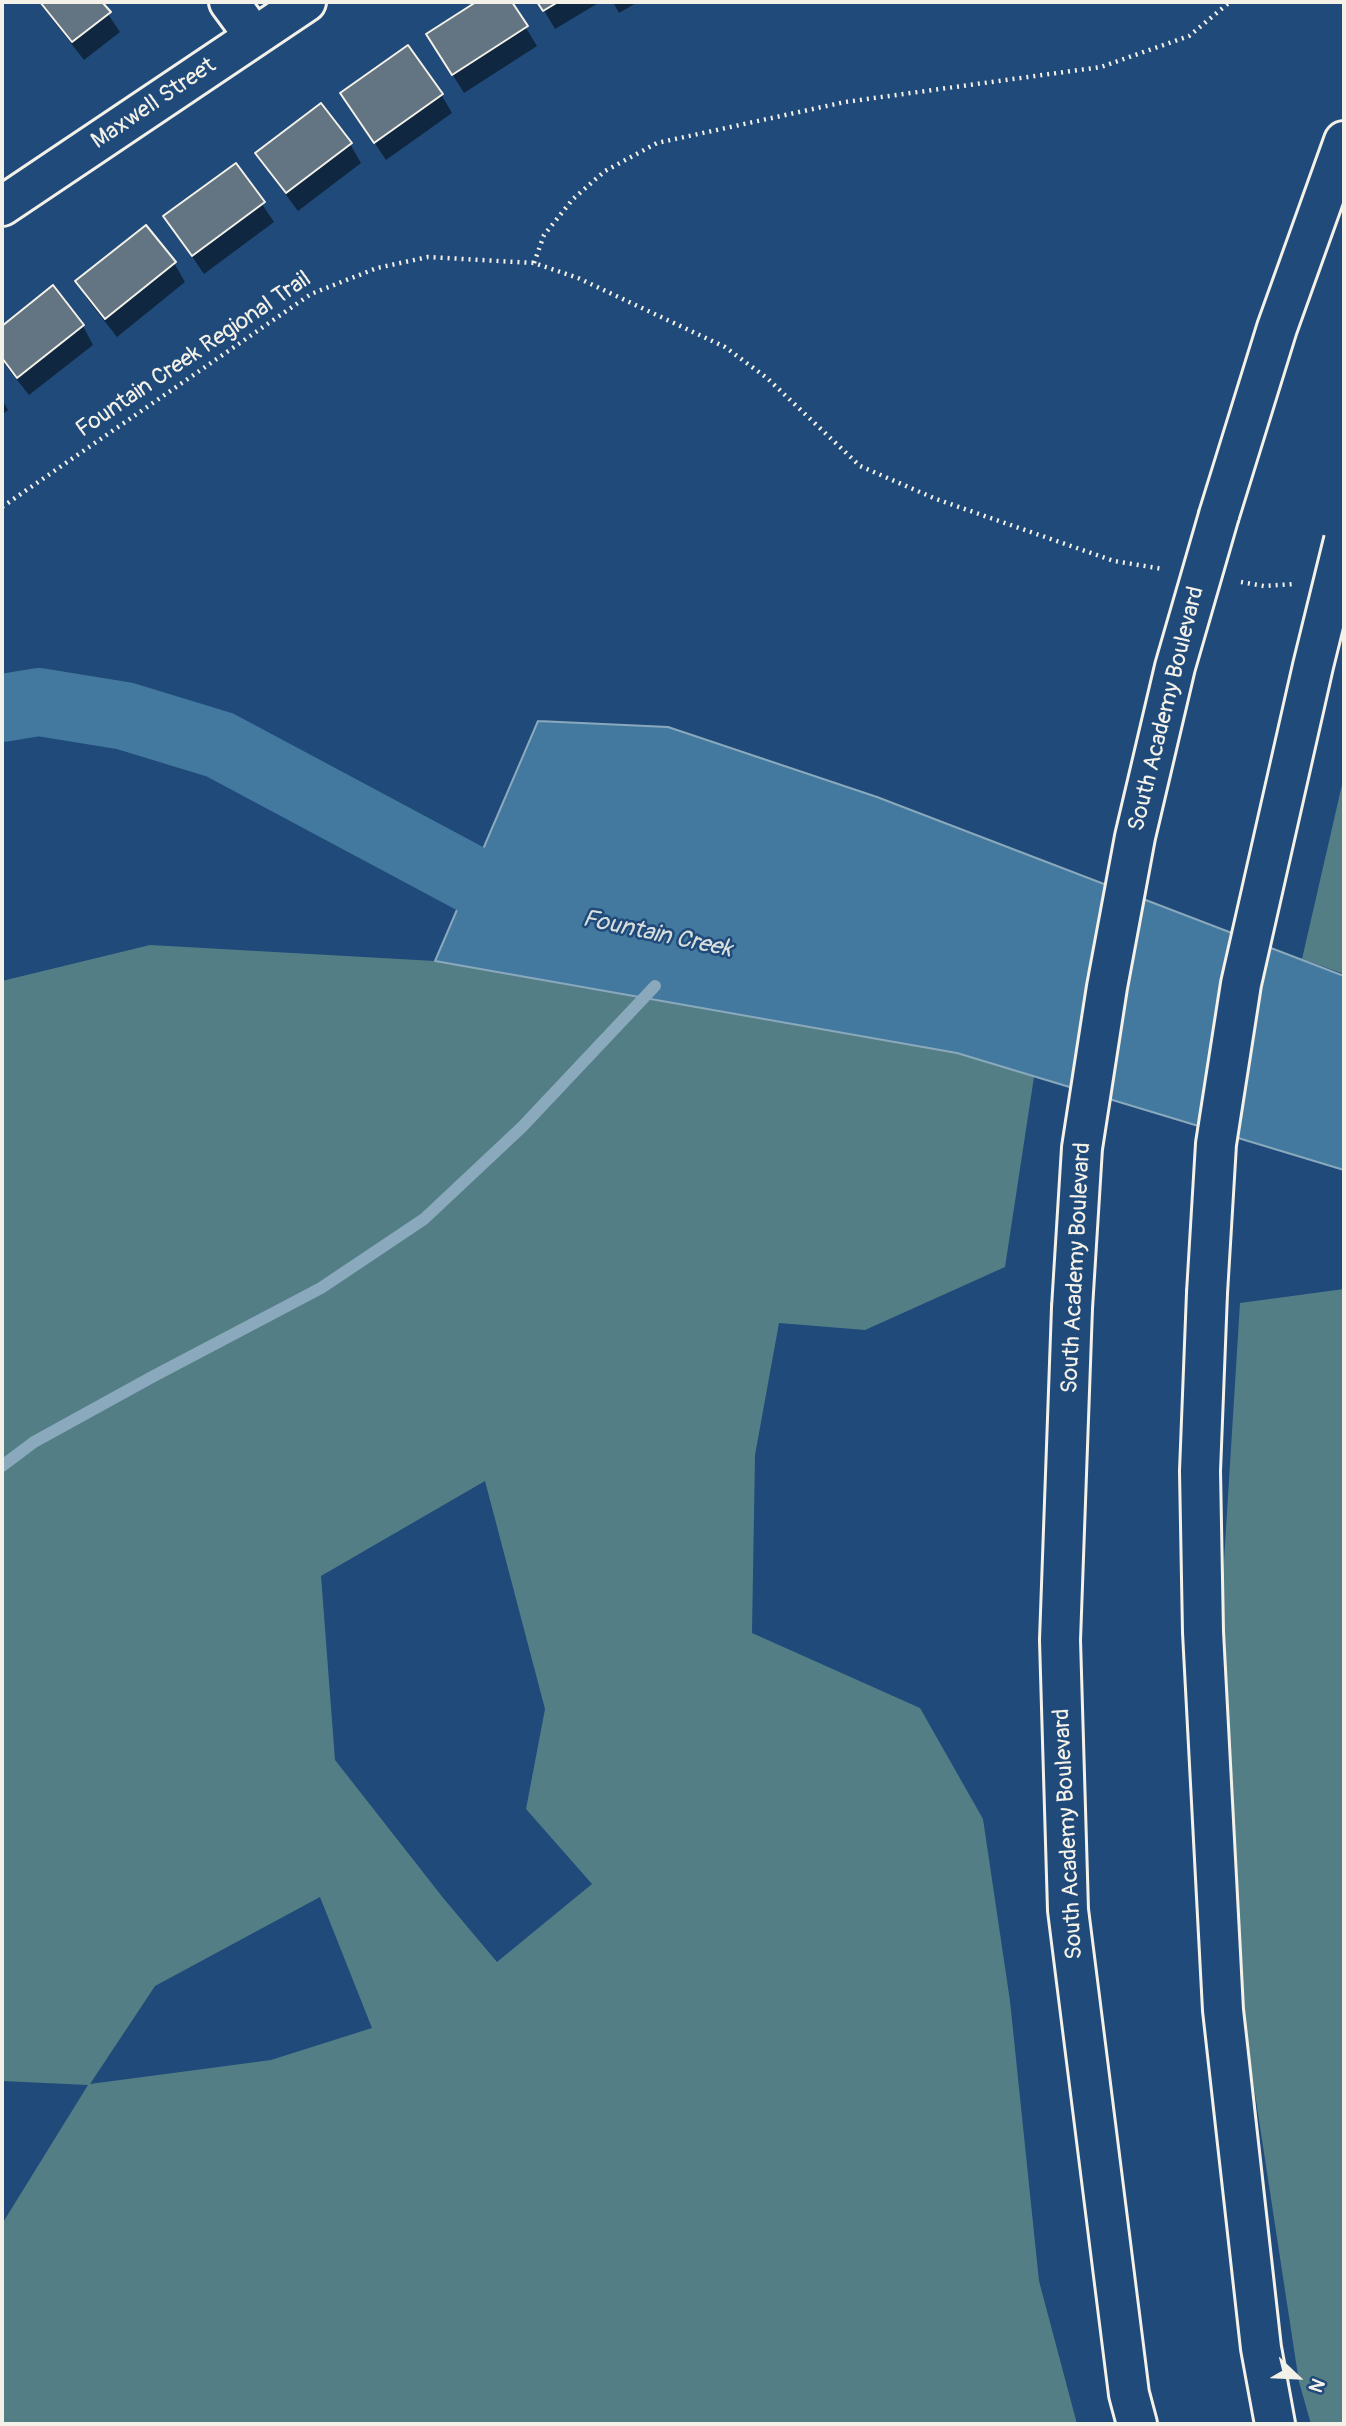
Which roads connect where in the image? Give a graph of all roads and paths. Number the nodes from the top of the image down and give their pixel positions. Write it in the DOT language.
graph roads {
  1 [pos="229,2"];
  2 [pos="306,2"];
  3 [pos="1230,2"];
  4 [pos="254,36"];
  5 [pos="1344,141"];
  6 [pos="2,206"];
  7 [pos="534,263"];
  8 [pos="2,507"];
  9 [pos="1344,540"];
  10 [pos="1169,570"];
  11 [pos="1237,582"];
  12 [pos="1304,584"];
  13 [pos="1137,2424"];
  14 [pos="1275,2424"];
  1 -- 4 [label="main road"];
  2 -- 4 [label="main road, Maxwell Street"];
  3 -- 7 [label="path"];
  4 -- 6 [label="main road, Maxwell Street"];
  5 -- 13 [label="main road, South Academy Boulevard, bridge"];
  7 -- 8 [label="path, Fountain Creek Regional Trail"];
  7 -- 10 [label="path, Fountain Creek Regional Trail"];
  9 -- 14 [label="main road, bridge"];
  11 -- 12 [label="path"];
}
